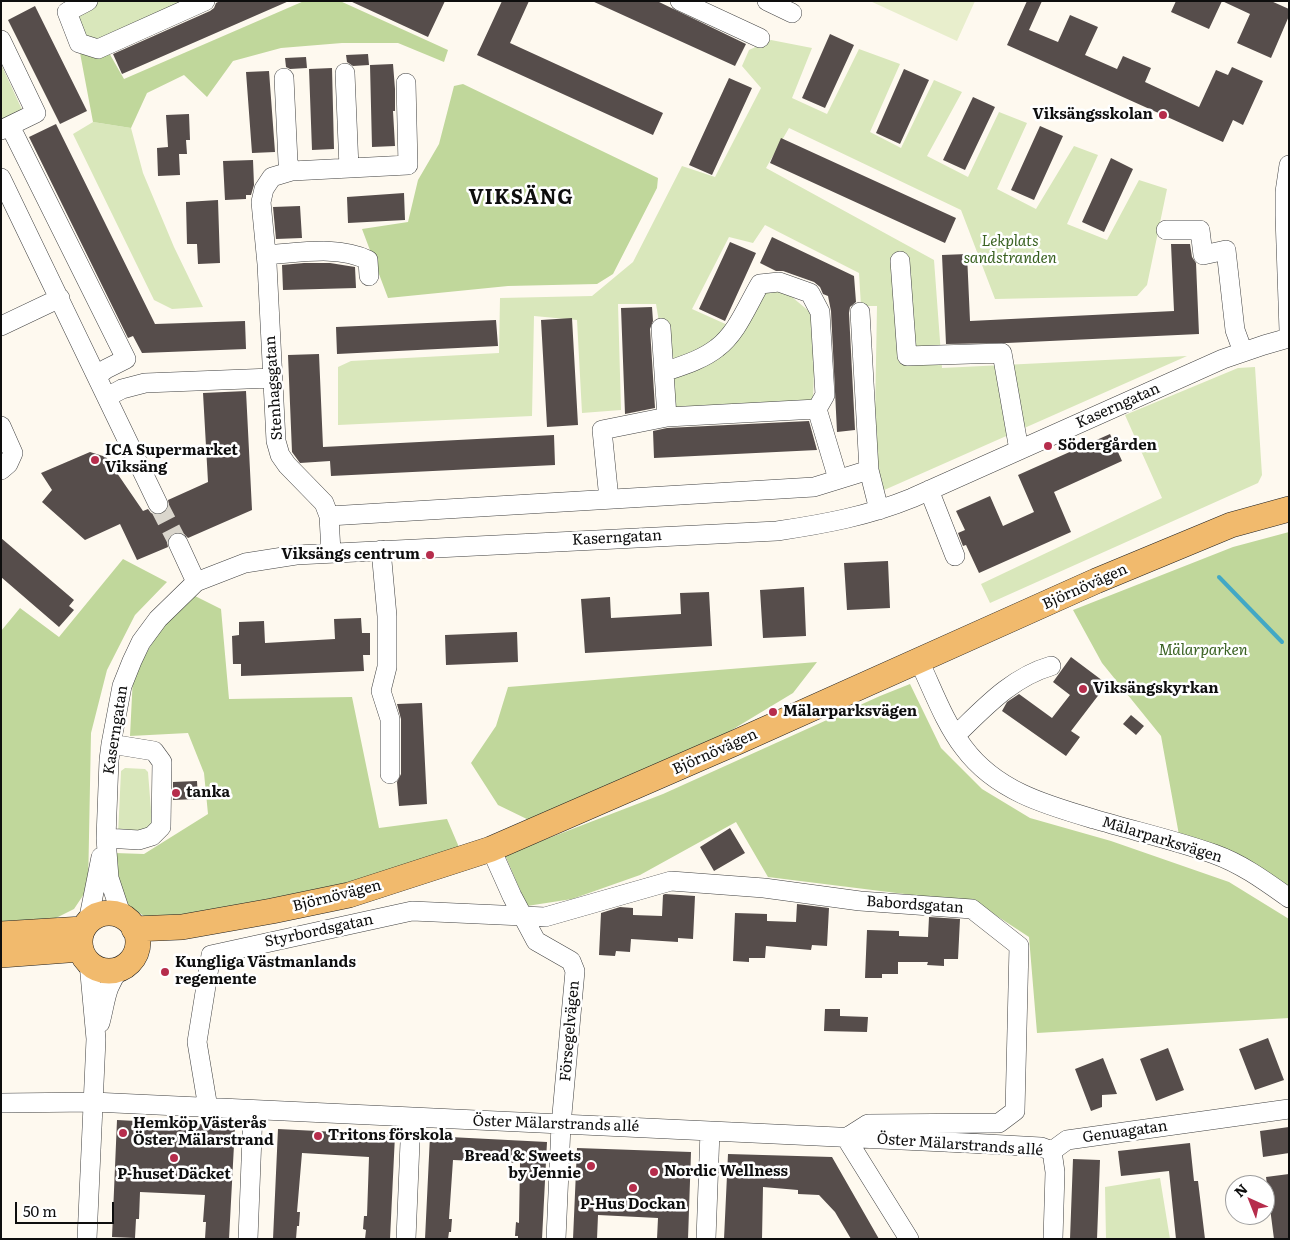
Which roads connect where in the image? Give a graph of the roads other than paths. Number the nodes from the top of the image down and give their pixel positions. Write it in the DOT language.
graph roads {
  1 [pos="88,1"];
  2 [pos="205,1"];
  3 [pos="680,1"];
  4 [pos="767,1"];
  5 [pos="792,13"];
  6 [pos="760,38"];
  7 [pos="1,40"];
  8 [pos="345,73"];
  9 [pos="284,78"];
  10 [pos="406,83"];
  11 [pos="6,128"];
  12 [pos="1289,165"];
  13 [pos="349,168"];
  14 [pos="292,171"];
  15 [pos="1,178"];
  16 [pos="1166,230"];
  17 [pos="266,260"];
  18 [pos="900,260"];
  19 [pos="368,276"];
  20 [pos="60,298"];
  21 [pos="860,312"];
  22 [pos="1,326"];
  23 [pos="661,328"];
  24 [pos="1289,331"];
  25 [pos="1289,338"];
  26 [pos="1243,352"];
  27 [pos="664,372"];
  28 [pos="97,376"];
  29 [pos="272,378"];
  30 [pos="107,397"];
  31 [pos="817,409"];
  32 [pos="667,417"];
  33 [pos="1,426"];
  34 [pos="1019,450"];
  35 [pos="1,470"];
  36 [pos="869,470"];
  37 [pos="838,479"];
  38 [pos="928,490"];
  39 [pos="609,499"];
  40 [pos="158,504"];
  41 [pos="1289,508"];
  42 [pos="879,510"];
  43 [pos="329,516"];
  44 [pos="178,543"];
  45 [pos="381,550"];
  46 [pos="331,552"];
  47 [pos="955,556"];
  48 [pos="196,582"];
  49 [pos="919,661"];
  50 [pos="1051,666"];
  51 [pos="956,735"];
  52 [pos="111,744"];
  53 [pos="390,774"];
  54 [pos="106,838"];
  55 [pos="491,849"];
  56 [pos="1289,898"];
  57 [pos="522,915"];
  58 [pos="128,923"];
  59 [pos="182,927"];
  60 [pos="1,934"];
  61 [pos="85,941"];
  62 [pos="1,955"];
  63 [pos="124,966"];
  64 [pos="96,1039"];
  65 [pos="93,1102"];
  66 [pos="1,1103"];
  67 [pos="208,1108"];
  68 [pos="1289,1109"];
  69 [pos="252,1110"];
  70 [pos="411,1118"];
  71 [pos="561,1124"];
  72 [pos="710,1131"];
  73 [pos="846,1138"];
  74 [pos="1052,1151"];
  75 [pos="87,1239"];
  76 [pos="248,1239"];
  77 [pos="406,1239"];
  78 [pos="556,1239"];
  79 [pos="706,1239"];
  80 [pos="909,1239"];
  81 [pos="1054,1239"];
  1 -- 2 [label="street"];
  3 -- 6 [label="street"];
  4 -- 5 [label="street"];
  7 -- 11 [label="street"];
  8 -- 13 [label="street"];
  9 -- 14 [label="street"];
  10 -- 13 [label="street, Stenhagsgatan"];
  11 -- 28 [label="street"];
  12 -- 24 [label="street"];
  13 -- 14 [label="street, Stenhagsgatan"];
  14 -- 17 [label="street, Stenhagsgatan"];
  15 -- 20 [label="street"];
  16 -- 26 [label="street"];
  17 -- 19 [label="street"];
  17 -- 29 [label="street, Stenhagsgatan"];
  18 -- 34 [label="street"];
  20 -- 22 [label="street"];
  20 -- 28 [label="street"];
  21 -- 36 [label="street"];
  23 -- 27 [label="street"];
  25 -- 26 [label="street, Kaserngatan"];
  26 -- 34 [label="street, Kaserngatan"];
  27 -- 31 [label="street"];
  27 -- 32 [label="street"];
  28 -- 30 [label="street"];
  29 -- 30 [label="street"];
  29 -- 43 [label="street, Stenhagsgatan"];
  30 -- 40 [label="street"];
  31 -- 32 [label="street"];
  31 -- 37 [label="street"];
  32 -- 39 [label="street"];
  33 -- 35 [label="street"];
  34 -- 38 [label="street, Kaserngatan"];
  36 -- 37 [label="street"];
  36 -- 42 [label="street"];
  37 -- 39 [label="street"];
  38 -- 42 [label="street, Kaserngatan"];
  38 -- 47 [label="street"];
  39 -- 43 [label="street"];
  41 -- 49 [label="main road, Björnövägen"];
  42 -- 45 [label="street, Kaserngatan"];
  43 -- 46 [label="street, Stenhagsgatan"];
  44 -- 48 [label="street"];
  45 -- 46 [label="street, Kaserngatan"];
  45 -- 53 [label="street"];
  46 -- 48 [label="street, Kaserngatan"];
  48 -- 52 [label="street, Kaserngatan"];
  49 -- 51 [label="street, Mälarparksvägen"];
  49 -- 55 [label="main road, Björnövägen"];
  50 -- 51 [label="street"];
  51 -- 56 [label="street, Mälarparksvägen"];
  52 -- 54 [label="street, Kaserngatan"];
  52 -- 54 [label="street"];
  54 -- 58 [label="street, Kaserngatan"];
  54 -- 61 [label="street, Kaserngatan"];
  55 -- 57 [label="street, Försegelvägen"];
  55 -- 59 [label="main road, Björnövägen"];
  57 -- 67 [label="street, Styrbordsgatan"];
  57 -- 71 [label="street, Försegelvägen"];
  57 -- 73 [label="street, Babordsgatan"];
  58 -- 59 [label="main road, Björnövägen"];
  58 -- 61 [label="main road"];
  58 -- 63 [label="main road"];
  59 -- 63 [label="main road, Björnövägen"];
  60 -- 61 [label="main road"];
  61 -- 62 [label="main road"];
  61 -- 63 [label="main road"];
  61 -- 64 [label="street"];
  63 -- 64 [label="street"];
  64 -- 65 [label="street"];
  65 -- 66 [label="street, Öster Mälarstrands allé"];
  65 -- 67 [label="street, Öster Mälarstrands allé"];
  65 -- 75 [label="street"];
  67 -- 69 [label="street, Öster Mälarstrands allé"];
  68 -- 74 [label="street, Genuagatan"];
  69 -- 70 [label="street, Öster Mälarstrands allé"];
  69 -- 76 [label="street"];
  70 -- 71 [label="street, Öster Mälarstrands allé"];
  70 -- 77 [label="street"];
  71 -- 72 [label="street, Öster Mälarstrands allé"];
  71 -- 78 [label="street, Försegelvägen"];
  72 -- 73 [label="street, Öster Mälarstrands allé"];
  72 -- 79 [label="street"];
  73 -- 74 [label="street, Öster Mälarstrands allé"];
  73 -- 80 [label="street"];
  74 -- 81 [label="street"];
}
